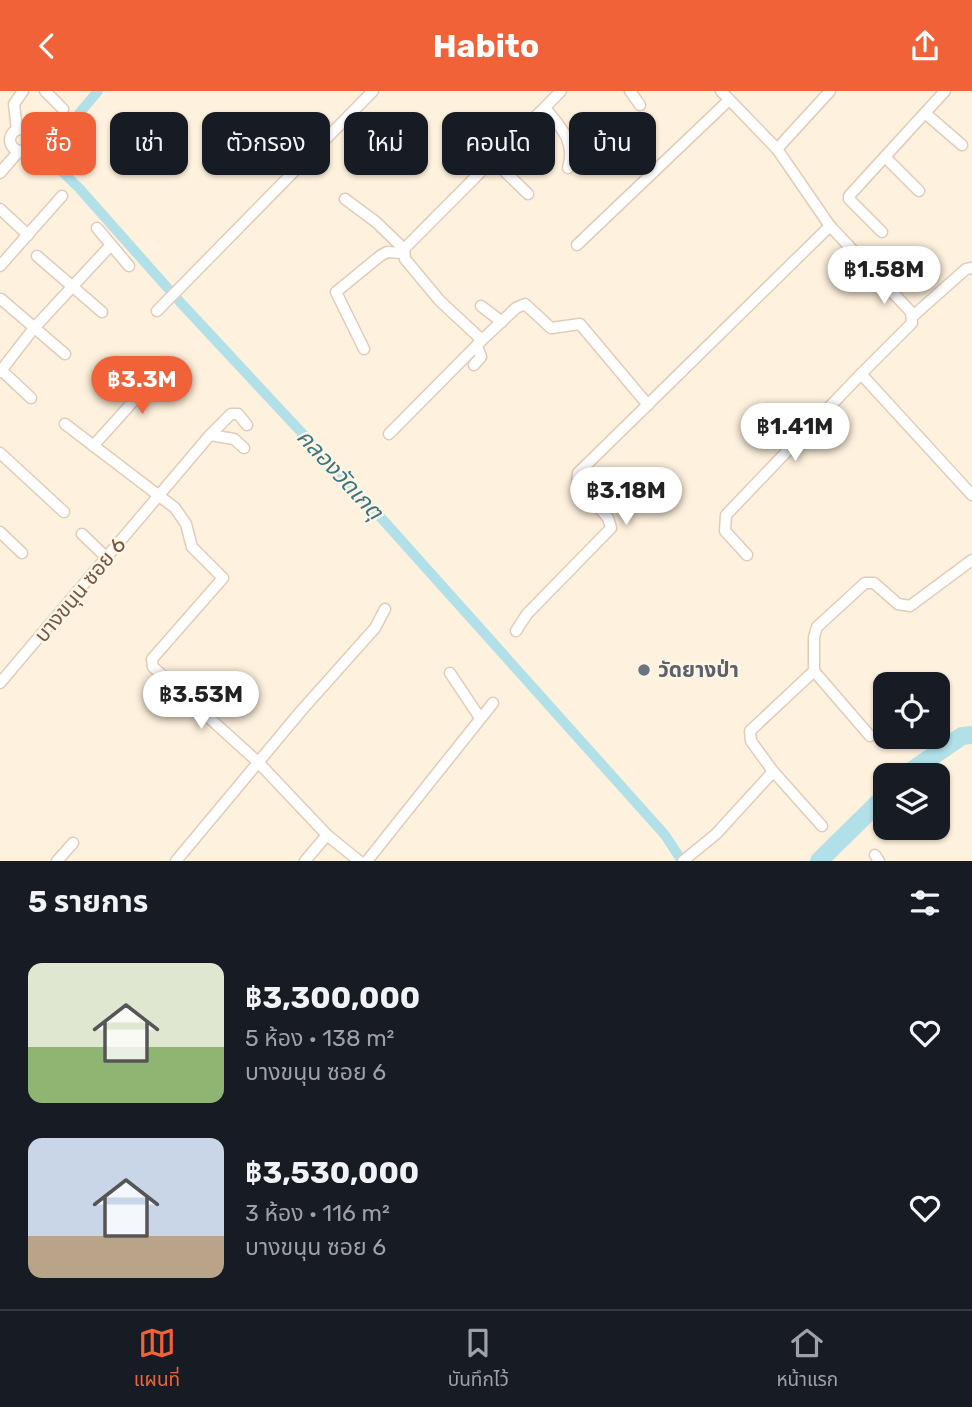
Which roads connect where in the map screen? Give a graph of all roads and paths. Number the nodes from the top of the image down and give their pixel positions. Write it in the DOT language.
graph roads {
  1 [pos="23,91"];
  2 [pos="45,91"];
  3 [pos="373,91"];
  4 [pos="561,91"];
  5 [pos="630,91"];
  6 [pos="721,91"];
  7 [pos="830,91"];
  8 [pos="945,91"];
  9 [pos="729,100"];
  10 [pos="640,104"];
  11 [pos="545,108"];
  12 [pos="63,109"];
  13 [pos="541,112"];
  14 [pos="925,113"];
  15 [pos="17,130"];
  16 [pos="962,145"];
  17 [pos="777,149"];
  18 [pos="19,151"];
  19 [pos="885,157"];
  20 [pos="568,168"];
  21 [pos="0,173"];
  22 [pos="477,175"];
  23 [pos="508,175"];
  24 [pos="919,191"];
  25 [pos="528,194"];
  26 [pos="62,196"];
  27 [pos="345,199"];
  28 [pos="0,209"];
  29 [pos="830,226"];
  30 [pos="97,228"];
  31 [pos="882,232"];
  32 [pos="28,235"];
  33 [pos="111,244"];
  34 [pos="578,246"];
  35 [pos="403,251"];
  36 [pos="37,256"];
  37 [pos="128,266"];
  38 [pos="0,267"];
  39 [pos="972,268"];
  40 [pos="74,286"];
  41 [pos="1,299"];
  42 [pos="481,306"];
  43 [pos="157,311"];
  44 [pos="103,312"];
  45 [pos="913,316"];
  46 [pos="502,322"];
  47 [pos="34,328"];
  48 [pos="480,343"];
  49 [pos="364,349"];
  50 [pos="65,353"];
  51 [pos="166,365"];
  52 [pos="474,365"];
  53 [pos="0,370"];
  54 [pos="861,373"];
  55 [pos="31,398"];
  56 [pos="648,405"];
  57 [pos="65,423"];
  58 [pos="247,425"];
  59 [pos="389,434"];
  60 [pos="210,435"];
  61 [pos="93,446"];
  62 [pos="244,449"];
  63 [pos="0,453"];
  64 [pos="972,495"];
  65 [pos="160,496"];
  66 [pos="64,512"];
  67 [pos="0,532"];
  68 [pos="82,534"];
  69 [pos="22,553"];
  70 [pos="747,555"];
  71 [pos="107,558"];
  72 [pos="972,560"];
  73 [pos="385,609"];
  74 [pos="516,631"];
  75 [pos="814,671"];
  76 [pos="450,673"];
  77 [pos="0,683"];
  78 [pos="494,703"];
  79 [pos="480,718"];
  80 [pos="870,736"];
  81 [pos="258,762"];
  82 [pos="772,771"];
  83 [pos="822,826"];
  84 [pos="327,835"];
  85 [pos="73,843"];
  86 [pos="57,861"];
  87 [pos="176,861"];
  88 [pos="305,861"];
  89 [pos="359,861"];
  90 [pos="367,861"];
  91 [pos="682,861"];
  1 -- 15 [label="street"];
  2 -- 12 [label="street"];
  3 -- 43 [label="street"];
  4 -- 11 [label="street"];
  5 -- 10 [label="street"];
  6 -- 9 [label="street"];
  7 -- 17 [label="street"];
  8 -- 14 [label="street"];
  9 -- 17 [label="street"];
  9 -- 34 [label="street"];
  11 -- 13 [label="street"];
  11 -- 20 [label="street"];
  14 -- 16 [label="street"];
  14 -- 19 [label="street"];
  15 -- 18 [label="street"];
  15 -- 18 [label="street"];
  17 -- 29 [label="street"];
  18 -- 21 [label="street"];
  19 -- 24 [label="street"];
  19 -- 31 [label="street"];
  22 -- 35 [label="street"];
  23 -- 25 [label="street"];
  26 -- 32 [label="street"];
  27 -- 35 [label="street"];
  28 -- 32 [label="street"];
  29 -- 45 [label="street"];
  29 -- 56 [label="street"];
  30 -- 33 [label="street"];
  32 -- 38 [label="street"];
  33 -- 37 [label="street"];
  33 -- 40 [label="street"];
  35 -- 48 [label="street"];
  35 -- 49 [label="street"];
  36 -- 40 [label="street"];
  39 -- 45 [label="street"];
  40 -- 44 [label="street"];
  40 -- 47 [label="street"];
  41 -- 47 [label="street"];
  42 -- 46 [label="street"];
  45 -- 54 [label="street"];
  46 -- 48 [label="street"];
  46 -- 56 [label="street"];
  47 -- 50 [label="street"];
  47 -- 53 [label="street"];
  48 -- 52 [label="street"];
  48 -- 59 [label="street"];
  51 -- 61 [label="street"];
  53 -- 55 [label="street"];
  54 -- 64 [label="street"];
  54 -- 70 [label="street"];
  56 -- 74 [label="street"];
  57 -- 61 [label="street"];
  58 -- 60 [label="street, บางขนุน ซอย 6"];
  60 -- 62 [label="street"];
  60 -- 65 [label="street, บางขนุน ซอย 6"];
  61 -- 65 [label="street"];
  63 -- 66 [label="street"];
  65 -- 71 [label="street, บางขนุน ซอย 6"];
  65 -- 81 [label="street"];
  67 -- 69 [label="street"];
  68 -- 71 [label="street"];
  71 -- 77 [label="street, บางขนุน ซอย 6"];
  72 -- 75 [label="street"];
  73 -- 81 [label="street"];
  75 -- 80 [label="street"];
  75 -- 82 [label="street"];
  76 -- 79 [label="street"];
  78 -- 79 [label="street"];
  79 -- 90 [label="street"];
  81 -- 84 [label="street"];
  81 -- 87 [label="street"];
  82 -- 83 [label="street"];
  82 -- 91 [label="street"];
  84 -- 88 [label="street"];
  84 -- 89 [label="street"];
  85 -- 86 [label="street"];
}
